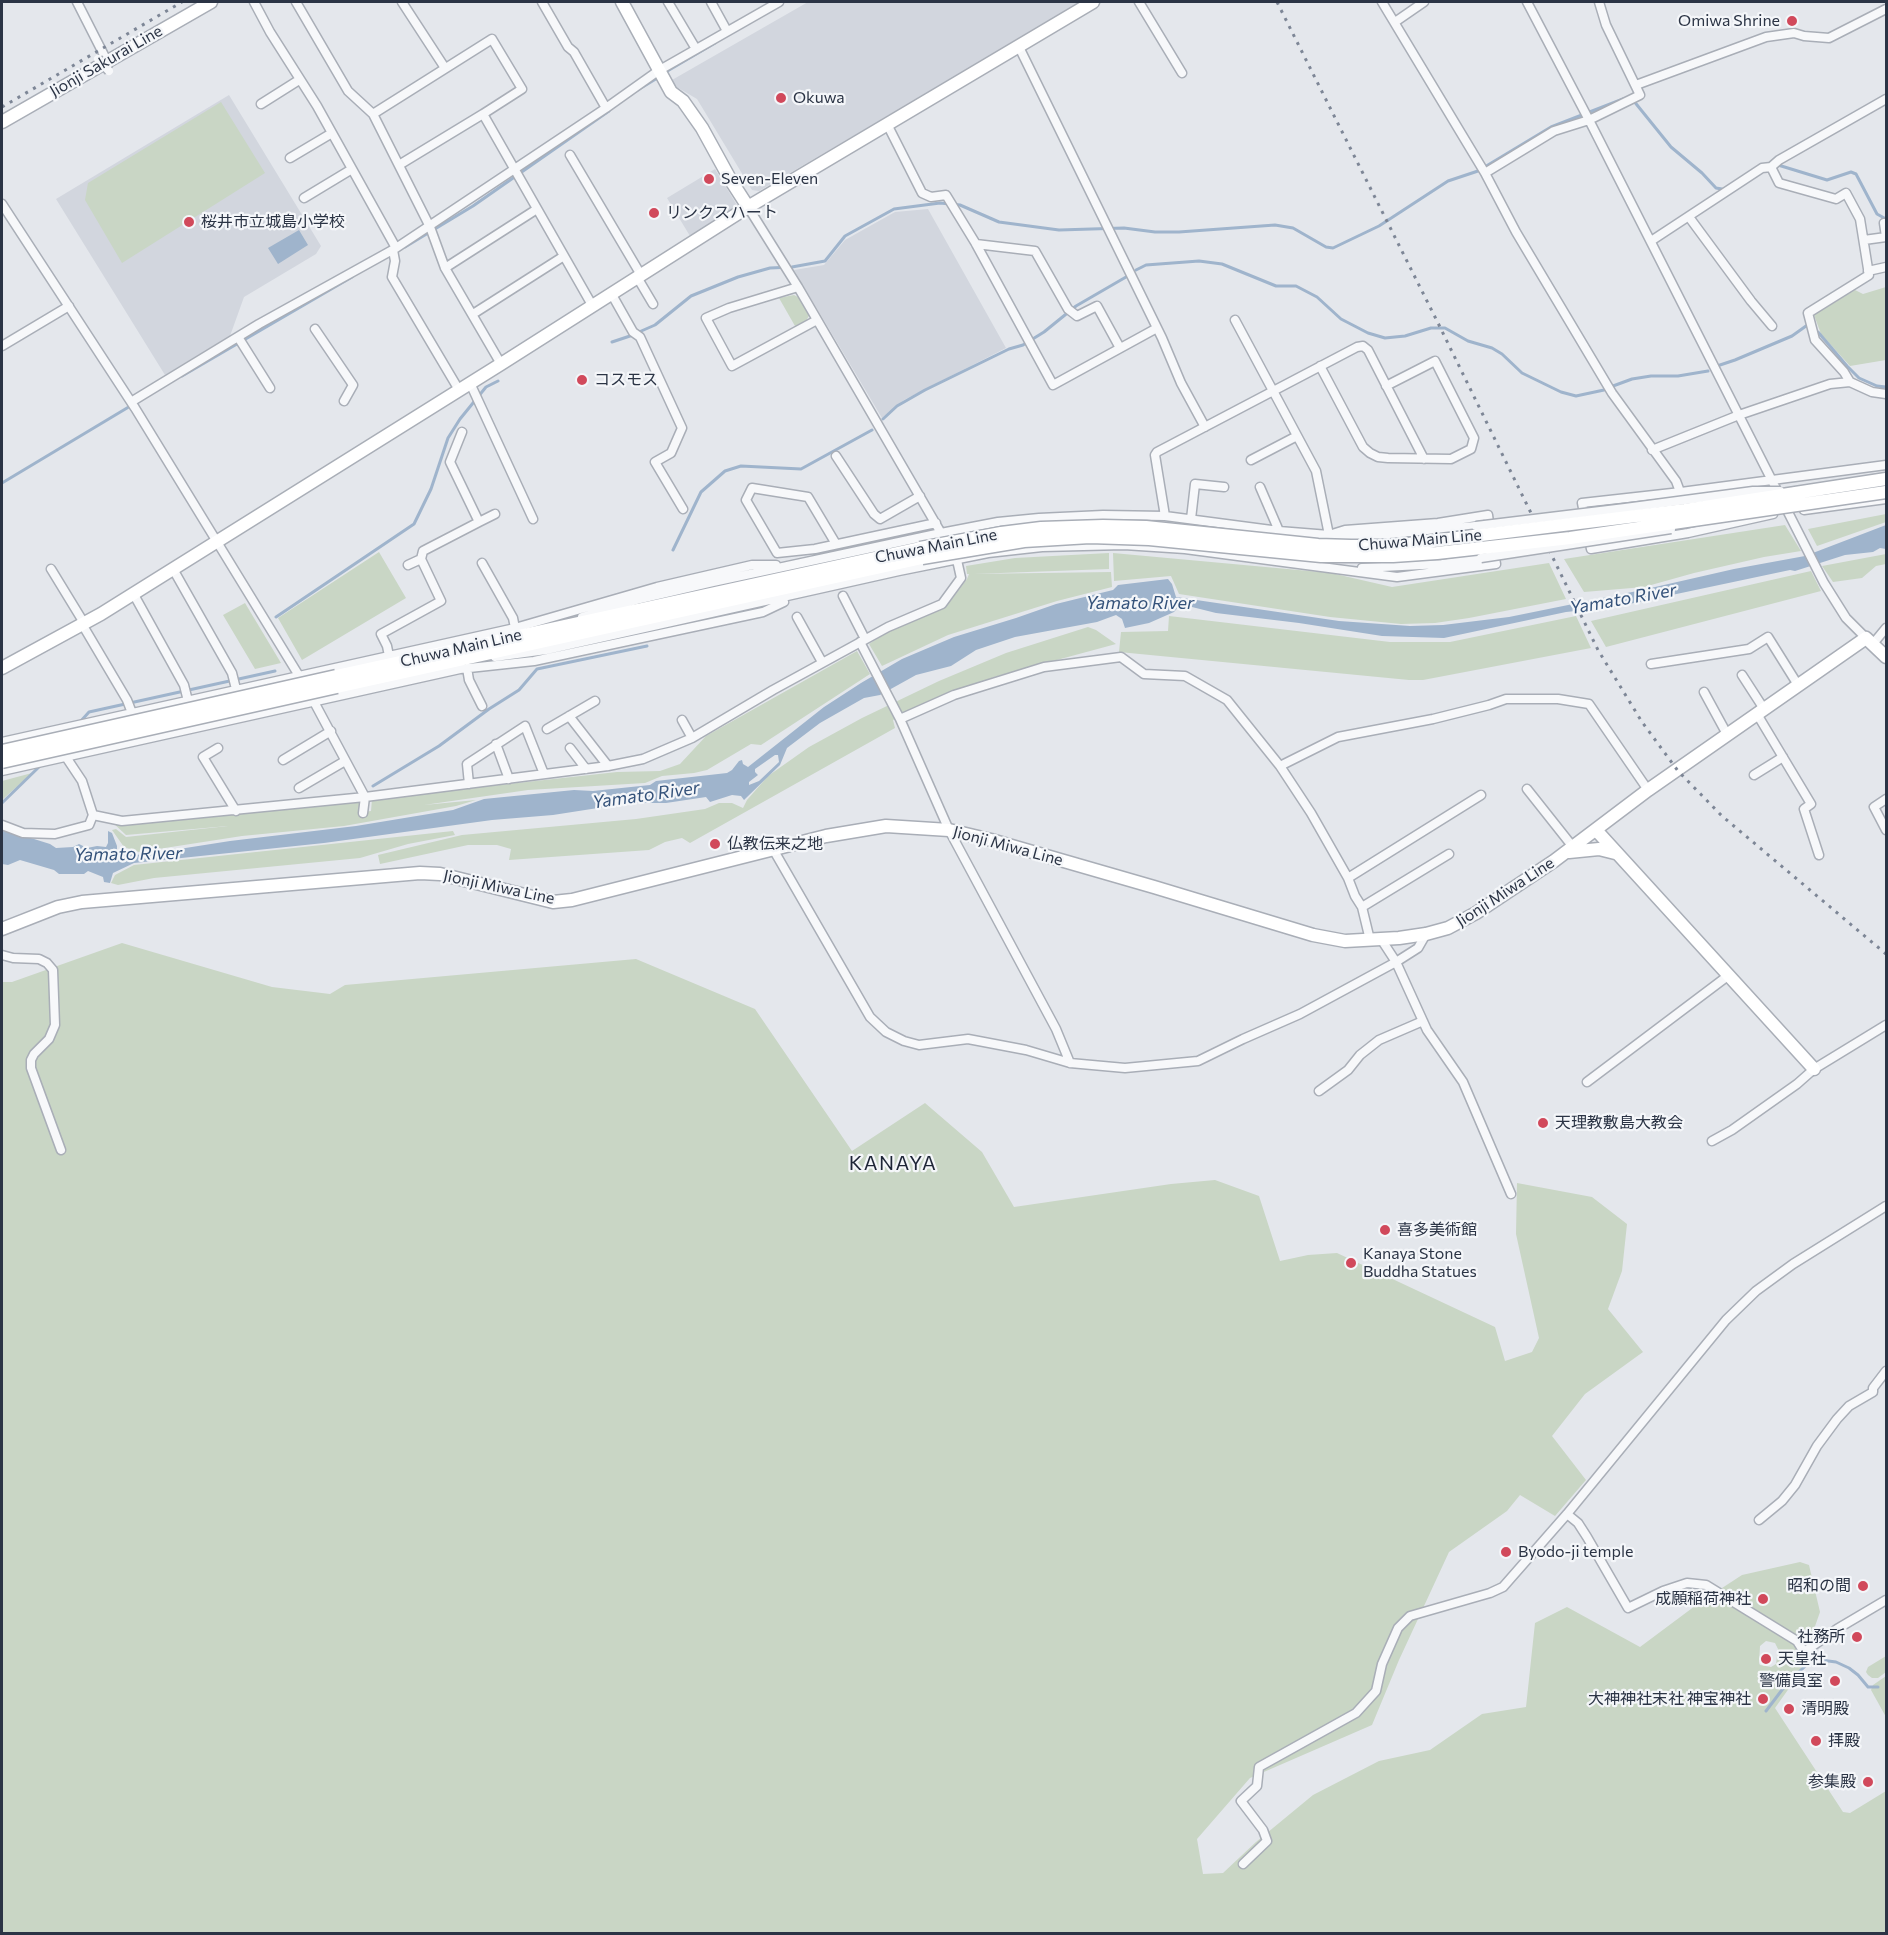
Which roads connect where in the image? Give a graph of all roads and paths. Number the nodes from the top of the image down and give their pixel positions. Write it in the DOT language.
graph roads {
  1 [pos="77,2"];
  2 [pos="211,2"];
  3 [pos="254,2"];
  4 [pos="296,2"];
  5 [pos="402,2"];
  6 [pos="542,2"];
  7 [pos="622,2"];
  8 [pos="668,2"];
  9 [pos="711,2"];
  10 [pos="779,2"];
  11 [pos="1093,2"];
  12 [pos="1139,2"];
  13 [pos="1382,2"];
  14 [pos="1424,2"];
  15 [pos="1527,2"];
  16 [pos="1599,2"];
  17 [pos="1887,9"];
  18 [pos="1395,22"];
  19 [pos="727,31"];
  20 [pos="1018,45"];
  21 [pos="696,49"];
  22 [pos="105,63"];
  23 [pos="445,68"];
  24 [pos="658,71"];
  25 [pos="1182,74"];
  26 [pos="299,80"];
  27 [pos="1636,86"];
  28 [pos="1887,99"];
  29 [pos="261,104"];
  30 [pos="606,108"];
  31 [pos="374,114"];
  32 [pos="483,114"];
  33 [pos="1589,120"];
  34 [pos="2,122"];
  35 [pos="887,124"];
  36 [pos="332,133"];
  37 [pos="570,155"];
  38 [pos="290,158"];
  39 [pos="399,165"];
  40 [pos="1771,167"];
  41 [pos="352,169"];
  42 [pos="517,173"];
  43 [pos="1485,173"];
  44 [pos="304,198"];
  45 [pos="2,204"];
  46 [pos="748,207"];
  47 [pos="537,209"];
  48 [pos="1689,217"];
  49 [pos="1884,224"];
  50 [pos="432,231"];
  51 [pos="1887,237"];
  52 [pos="1864,240"];
  53 [pos="1651,241"];
  54 [pos="976,244"];
  55 [pos="394,253"];
  56 [pos="564,256"];
  57 [pos="1887,267"];
  58 [pos="445,268"];
  59 [pos="1868,271"];
  60 [pos="639,276"];
  61 [pos="798,287"];
  62 [pos="611,293"];
  63 [pos="653,304"];
  64 [pos="592,305"];
  65 [pos="69,306"];
  66 [pos="473,314"];
  67 [pos="817,320"];
  68 [pos="1235,320"];
  69 [pos="1772,327"];
  70 [pos="1157,328"];
  71 [pos="315,329"];
  72 [pos="240,340"];
  73 [pos="2,346"];
  74 [pos="1120,348"];
  75 [pos="501,364"];
  76 [pos="1320,366"];
  77 [pos="1850,382"];
  78 [pos="1386,386"];
  79 [pos="464,387"];
  80 [pos="270,388"];
  81 [pos="1273,391"];
  82 [pos="1887,394"];
  83 [pos="344,400"];
  84 [pos="132,403"];
  85 [pos="1739,415"];
  86 [pos="1205,427"];
  87 [pos="462,432"];
  88 [pos="1297,436"];
  89 [pos="1652,450"];
  90 [pos="836,456"];
  91 [pos="1424,459"];
  92 [pos="1251,460"];
  93 [pos="1887,465"];
  94 [pos="1887,479"];
  95 [pos="1771,481"];
  96 [pos="1224,487"];
  97 [pos="1260,487"];
  98 [pos="1810,491"];
  99 [pos="1681,492"];
  100 [pos="1887,492"];
  101 [pos="920,496"];
  102 [pos="1887,499"];
  103 [pos="683,509"];
  104 [pos="1757,511"];
  105 [pos="1787,512"];
  106 [pos="495,514"];
  107 [pos="1166,516"];
  108 [pos="533,519"];
  109 [pos="1191,519"];
  110 [pos="479,522"];
  111 [pos="936,523"];
  112 [pos="1279,531"];
  113 [pos="941,533"];
  114 [pos="1688,533"];
  115 [pos="1329,535"];
  116 [pos="217,542"];
  117 [pos="836,544"];
  118 [pos="921,553"];
  119 [pos="421,559"];
  120 [pos="957,560"];
  121 [pos="482,563"];
  122 [pos="408,565"];
  123 [pos="797,565"];
  124 [pos="51,569"];
  125 [pos="173,569"];
  126 [pos="1340,569"];
  127 [pos="133,593"];
  128 [pos="843,596"];
  129 [pos="797,617"];
  130 [pos="83,623"];
  131 [pos="515,628"];
  132 [pos="1887,628"];
  133 [pos="548,629"];
  134 [pos="862,640"];
  135 [pos="1869,641"];
  136 [pos="389,656"];
  137 [pos="1887,657"];
  138 [pos="822,662"];
  139 [pos="466,664"];
  140 [pos="1651,664"];
  141 [pos="2,668"];
  142 [pos="1742,675"];
  143 [pos="299,676"];
  144 [pos="337,682"];
  145 [pos="1798,685"];
  146 [pos="237,689"];
  147 [pos="1704,692"];
  148 [pos="595,700"];
  149 [pos="188,701"];
  150 [pos="314,701"];
  151 [pos="482,706"];
  152 [pos="1761,712"];
  153 [pos="132,713"];
  154 [pos="569,716"];
  155 [pos="900,719"];
  156 [pos="682,720"];
  157 [pos="547,729"];
  158 [pos="331,731"];
  159 [pos="1728,736"];
  160 [pos="692,738"];
  161 [pos="2,742"];
  162 [pos="496,744"];
  163 [pos="218,748"];
  164 [pos="570,748"];
  165 [pos="2,750"];
  166 [pos="66,757"];
  167 [pos="1783,757"];
  168 [pos="283,760"];
  169 [pos="345,761"];
  170 [pos="2,762"];
  171 [pos="608,766"];
  172 [pos="1280,766"];
  173 [pos="586,769"];
  174 [pos="2,771"];
  175 [pos="544,774"];
  176 [pos="1754,775"];
  177 [pos="508,779"];
  178 [pos="469,784"];
  179 [pos="299,788"];
  180 [pos="1527,789"];
  181 [pos="1648,790"];
  182 [pos="1481,795"];
  183 [pos="365,797"];
  184 [pos="1887,799"];
  185 [pos="236,811"];
  186 [pos="363,813"];
  187 [pos="93,815"];
  188 [pos="2,825"];
  189 [pos="949,830"];
  190 [pos="1596,830"];
  191 [pos="1887,830"];
  192 [pos="773,849"];
  193 [pos="1569,850"];
  194 [pos="1615,853"];
  195 [pos="1449,854"];
  196 [pos="1819,855"];
  197 [pos="1348,878"];
  198 [pos="1362,907"];
  199 [pos="2,929"];
  200 [pos="1426,934"];
  201 [pos="1375,939"];
  202 [pos="2,956"];
  203 [pos="1396,962"];
  204 [pos="1729,975"];
  205 [pos="1423,1021"];
  206 [pos="1887,1025"];
  207 [pos="1070,1063"];
  208 [pos="1814,1068"];
  209 [pos="1587,1082"];
  210 [pos="1319,1091"];
  211 [pos="1712,1141"];
  212 [pos="62,1150"];
  213 [pos="1511,1194"];
  214 [pos="1887,1206"];
  215 [pos="1887,1371"];
  216 [pos="1567,1514"];
  217 [pos="1759,1520"];
  218 [pos="1887,1600"];
  219 [pos="1243,1864"];
  1 -- 22 [label="street"];
  2 -- 22 [label="main road, Jionji Sakurai Line"];
  3 -- 26 [label="street"];
  4 -- 31 [label="street"];
  5 -- 23 [label="street"];
  6 -- 30 [label="street"];
  7 -- 24 [label="main road"];
  8 -- 21 [label="street"];
  9 -- 19 [label="street"];
  10 -- 19 [label="street"];
  11 -- 20 [label="main road"];
  12 -- 25 [label="street"];
  13 -- 18 [label="street"];
  14 -- 18 [label="street"];
  15 -- 33 [label="street"];
  16 -- 27 [label="street"];
  17 -- 27 [label="street"];
  18 -- 43 [label="street"];
  19 -- 21 [label="street"];
  20 -- 35 [label="main road"];
  20 -- 70 [label="street"];
  21 -- 24 [label="street"];
  22 -- 34 [label="main road, Jionji Sakurai Line"];
  23 -- 31 [label="street"];
  23 -- 32 [label="street"];
  24 -- 30 [label="street"];
  24 -- 46 [label="main road"];
  26 -- 29 [label="street"];
  26 -- 36 [label="street"];
  27 -- 33 [label="street"];
  28 -- 40 [label="street"];
  30 -- 42 [label="street"];
  31 -- 39 [label="street"];
  32 -- 39 [label="street"];
  32 -- 42 [label="street"];
  33 -- 43 [label="street"];
  33 -- 53 [label="street"];
  35 -- 46 [label="main road"];
  35 -- 54 [label="street"];
  36 -- 38 [label="street"];
  36 -- 41 [label="street"];
  37 -- 60 [label="street"];
  39 -- 50 [label="street"];
  40 -- 48 [label="street"];
  40 -- 52 [label="street"];
  41 -- 44 [label="street"];
  41 -- 55 [label="street"];
  42 -- 47 [label="street"];
  42 -- 50 [label="street"];
  43 -- 89 [label="street"];
  45 -- 65 [label="street"];
  46 -- 60 [label="main road"];
  46 -- 61 [label="street"];
  47 -- 56 [label="street"];
  47 -- 58 [label="street"];
  48 -- 53 [label="street"];
  48 -- 69 [label="street"];
  49 -- 51 [label="street"];
  50 -- 55 [label="street"];
  50 -- 58 [label="street"];
  51 -- 52 [label="street"];
  52 -- 59 [label="street"];
  53 -- 85 [label="street"];
  54 -- 74 [label="street"];
  54 -- 74 [label="street"];
  55 -- 72 [label="street"];
  55 -- 79 [label="street"];
  56 -- 64 [label="street"];
  56 -- 66 [label="street"];
  57 -- 59 [label="street"];
  58 -- 66 [label="street"];
  59 -- 77 [label="street"];
  60 -- 62 [label="main road"];
  60 -- 63 [label="street"];
  61 -- 67 [label="street"];
  61 -- 67 [label="street"];
  62 -- 64 [label="main road"];
  62 -- 103 [label="street"];
  64 -- 75 [label="main road"];
  65 -- 73 [label="street"];
  65 -- 84 [label="street"];
  66 -- 75 [label="street"];
  67 -- 101 [label="street"];
  68 -- 81 [label="street"];
  70 -- 74 [label="street"];
  70 -- 86 [label="street"];
  71 -- 83 [label="street"];
  72 -- 80 [label="street"];
  72 -- 84 [label="street"];
  75 -- 79 [label="main road"];
  76 -- 78 [label="street"];
  76 -- 81 [label="street"];
  76 -- 91 [label="street"];
  77 -- 82 [label="street"];
  77 -- 85 [label="street"];
  78 -- 91 [label="street"];
  78 -- 91 [label="street"];
  79 -- 108 [label="street"];
  79 -- 116 [label="main road"];
  81 -- 86 [label="street"];
  81 -- 88 [label="street"];
  84 -- 116 [label="street"];
  85 -- 89 [label="street"];
  85 -- 95 [label="street"];
  86 -- 107 [label="street"];
  87 -- 110 [label="street"];
  88 -- 92 [label="street"];
  88 -- 115 [label="street"];
  89 -- 99 [label="street"];
  90 -- 101 [label="street"];
  93 -- 95 [label="street"];
  94 -- 98 [label="main road, Chuwa Main Line, bridge"];
  95 -- 99 [label="street"];
  95 -- 105 [label="street"];
  96 -- 109 [label="street"];
  97 -- 112 [label="street"];
  98 -- 115 [label="street, bridge"];
  98 -- 118 [label="main road, Chuwa Main Line, bridge"];
  99 -- 114 [label="street"];
  99 -- 114 [label="street"];
  100 -- 104 [label="main road, Chuwa Main Line, bridge"];
  101 -- 111 [label="street"];
  102 -- 105 [label="street"];
  104 -- 118 [label="main road, Chuwa Main Line, bridge"];
  104 -- 126 [label="street, bridge"];
  105 -- 114 [label="street"];
  105 -- 135 [label="street"];
  106 -- 110 [label="street"];
  107 -- 109 [label="street"];
  107 -- 113 [label="street"];
  109 -- 112 [label="street"];
  110 -- 119 [label="street"];
  111 -- 113 [label="street"];
  111 -- 117 [label="street"];
  112 -- 115 [label="street"];
  113 -- 123 [label="street"];
  115 -- 126 [label="street"];
  116 -- 125 [label="main road"];
  116 -- 143 [label="street"];
  117 -- 117 [label="street"];
  118 -- 133 [label="main road, Chuwa Main Line"];
  118 -- 139 [label="main road, Chuwa Main Line"];
  119 -- 122 [label="street"];
  119 -- 136 [label="street"];
  120 -- 126 [label="street"];
  120 -- 134 [label="street"];
  120 -- 139 [label="street"];
  121 -- 131 [label="street"];
  123 -- 131 [label="street"];
  123 -- 133 [label="street"];
  124 -- 130 [label="street"];
  125 -- 127 [label="main road"];
  125 -- 146 [label="street"];
  127 -- 130 [label="main road"];
  127 -- 149 [label="street"];
  128 -- 134 [label="street"];
  129 -- 138 [label="street"];
  130 -- 141 [label="main road"];
  130 -- 153 [label="street"];
  131 -- 136 [label="street"];
  132 -- 135 [label="street"];
  133 -- 144 [label="main road, Chuwa Main Line"];
  134 -- 138 [label="street"];
  134 -- 155 [label="street"];
  135 -- 137 [label="main road"];
  135 -- 145 [label="main road, Jionji Miwa Line"];
  136 -- 143 [label="street"];
  138 -- 160 [label="street"];
  139 -- 144 [label="main road, Chuwa Main Line"];
  139 -- 150 [label="street"];
  139 -- 151 [label="street"];
  140 -- 145 [label="street"];
  142 -- 152 [label="street"];
  143 -- 146 [label="street"];
  143 -- 150 [label="street"];
  144 -- 165 [label="main road, Chuwa Main Line, bridge"];
  144 -- 170 [label="main road, Chuwa Main Line, bridge"];
  145 -- 152 [label="main road, Jionji Miwa Line"];
  146 -- 149 [label="street"];
  147 -- 159 [label="street"];
  148 -- 154 [label="street"];
  149 -- 153 [label="street"];
  150 -- 158 [label="street"];
  150 -- 166 [label="street"];
  152 -- 159 [label="main road, Jionji Miwa Line"];
  152 -- 167 [label="street"];
  153 -- 161 [label="street"];
  154 -- 157 [label="street"];
  154 -- 171 [label="street"];
  155 -- 172 [label="street"];
  155 -- 189 [label="street"];
  156 -- 160 [label="street"];
  158 -- 168 [label="street"];
  158 -- 169 [label="street"];
  159 -- 181 [label="main road, Jionji Miwa Line"];
  160 -- 171 [label="street"];
  162 -- 175 [label="street"];
  162 -- 177 [label="street"];
  162 -- 178 [label="street"];
  163 -- 185 [label="street"];
  164 -- 173 [label="street"];
  166 -- 174 [label="street"];
  166 -- 187 [label="street"];
  167 -- 176 [label="street"];
  167 -- 196 [label="street"];
  169 -- 179 [label="street"];
  169 -- 183 [label="street"];
  171 -- 173 [label="street"];
  172 -- 181 [label="street"];
  172 -- 197 [label="street"];
  173 -- 175 [label="street"];
  175 -- 177 [label="street"];
  177 -- 178 [label="street"];
  178 -- 183 [label="street"];
  180 -- 193 [label="street"];
  181 -- 190 [label="main road, Jionji Miwa Line"];
  182 -- 197 [label="street"];
  183 -- 185 [label="street"];
  183 -- 186 [label="street"];
  184 -- 191 [label="street"];
  185 -- 187 [label="street"];
  187 -- 188 [label="street"];
  189 -- 192 [label="main road, Jionji Miwa Line"];
  189 -- 201 [label="main road, Jionji Miwa Line"];
  189 -- 207 [label="street"];
  190 -- 193 [label="main road, Jionji Miwa Line"];
  190 -- 194 [label="main road"];
  192 -- 199 [label="main road, Jionji Miwa Line"];
  192 -- 207 [label="street"];
  193 -- 194 [label="main road"];
  193 -- 200 [label="main road, Jionji Miwa Line"];
  194 -- 204 [label="main road"];
  195 -- 198 [label="street"];
  197 -- 198 [label="street"];
  198 -- 201 [label="street"];
  200 -- 201 [label="main road, Jionji Miwa Line"];
  200 -- 203 [label="street"];
  201 -- 203 [label="street"];
  202 -- 212 [label="street"];
  203 -- 205 [label="street"];
  203 -- 207 [label="street"];
  204 -- 208 [label="main road"];
  204 -- 209 [label="street"];
  205 -- 210 [label="street"];
  205 -- 213 [label="street"];
  206 -- 208 [label="street"];
  208 -- 211 [label="street"];
  214 -- 216 [label="street"];
  215 -- 217 [label="street"];
  216 -- 218 [label="street"];
  216 -- 219 [label="street"];
}
